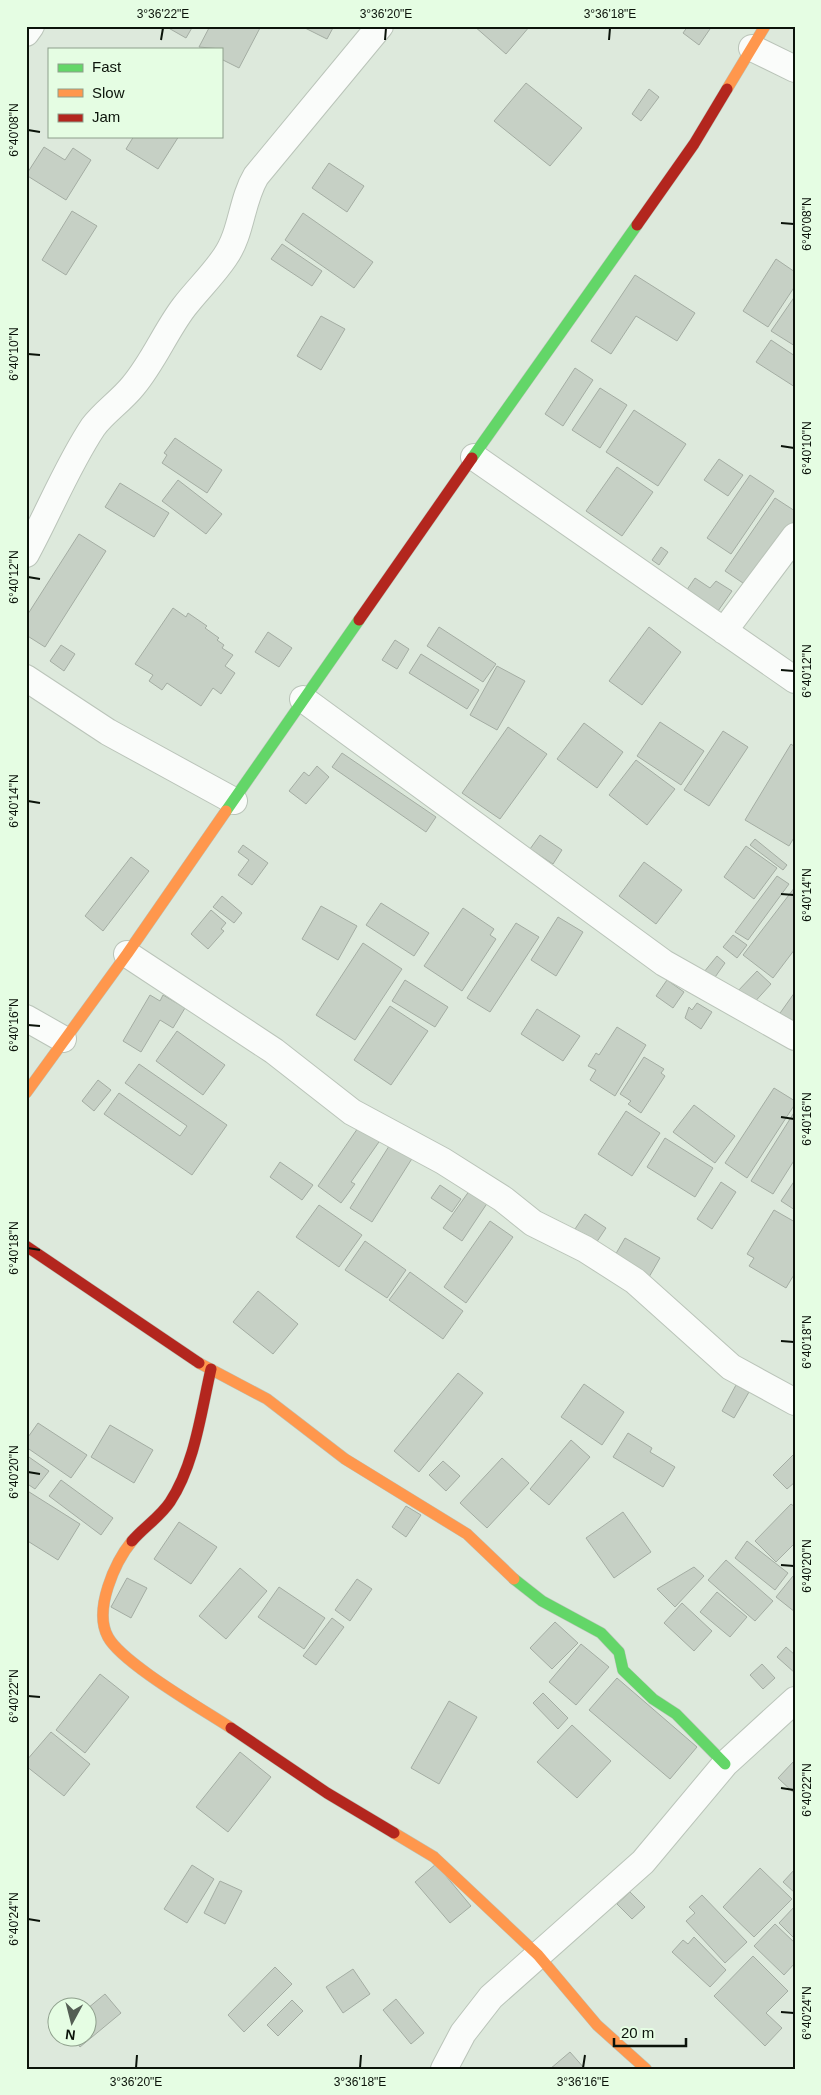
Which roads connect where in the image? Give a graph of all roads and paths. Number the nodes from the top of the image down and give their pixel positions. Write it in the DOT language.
graph roads {
  1 [pos="31,26"];
  2 [pos="380,26"];
  3 [pos="765,26"];
  4 [pos="26,33"];
  5 [pos="752,48"];
  6 [pos="795,69"];
  7 [pos="474,457"];
  8 [pos="795,536"];
  9 [pos="26,554"];
  10 [pos="724,631"];
  11 [pos="26,678"];
  12 [pos="795,680"];
  13 [pos="303,699"];
  14 [pos="234,801"];
  15 [pos="127,954"];
  16 [pos="26,1018"];
  17 [pos="795,1037"];
  18 [pos="63,1039"];
  19 [pos="26,1093"];
  20 [pos="26,1246"];
  21 [pos="212,1369"];
  22 [pos="795,1402"];
  23 [pos="795,1700"];
  24 [pos="725,1764"];
  25 [pos="529,1963"];
  26 [pos="555,1977"];
  27 [pos="444,2069"];
  28 [pos="646,2069"];
  1 -- 4 [label="street"];
  2 -- 9 [label="street"];
  3 -- 5 [label="street"];
  5 -- 6 [label="street"];
  5 -- 7 [label="street"];
  7 -- 10 [label="street"];
  7 -- 13 [label="street"];
  8 -- 10 [label="street"];
  10 -- 12 [label="street"];
  11 -- 14 [label="street"];
  13 -- 14 [label="street"];
  13 -- 17 [label="street"];
  14 -- 15 [label="street"];
  15 -- 18 [label="street"];
  15 -- 22 [label="street"];
  16 -- 18 [label="street"];
  18 -- 19 [label="street"];
  20 -- 21 [label="street"];
  21 -- 24 [label="street"];
  21 -- 25 [label="street"];
  23 -- 24 [label="street"];
  24 -- 25 [label="street"];
  25 -- 26 [label="street"];
  25 -- 27 [label="street"];
  26 -- 28 [label="street"];
}
